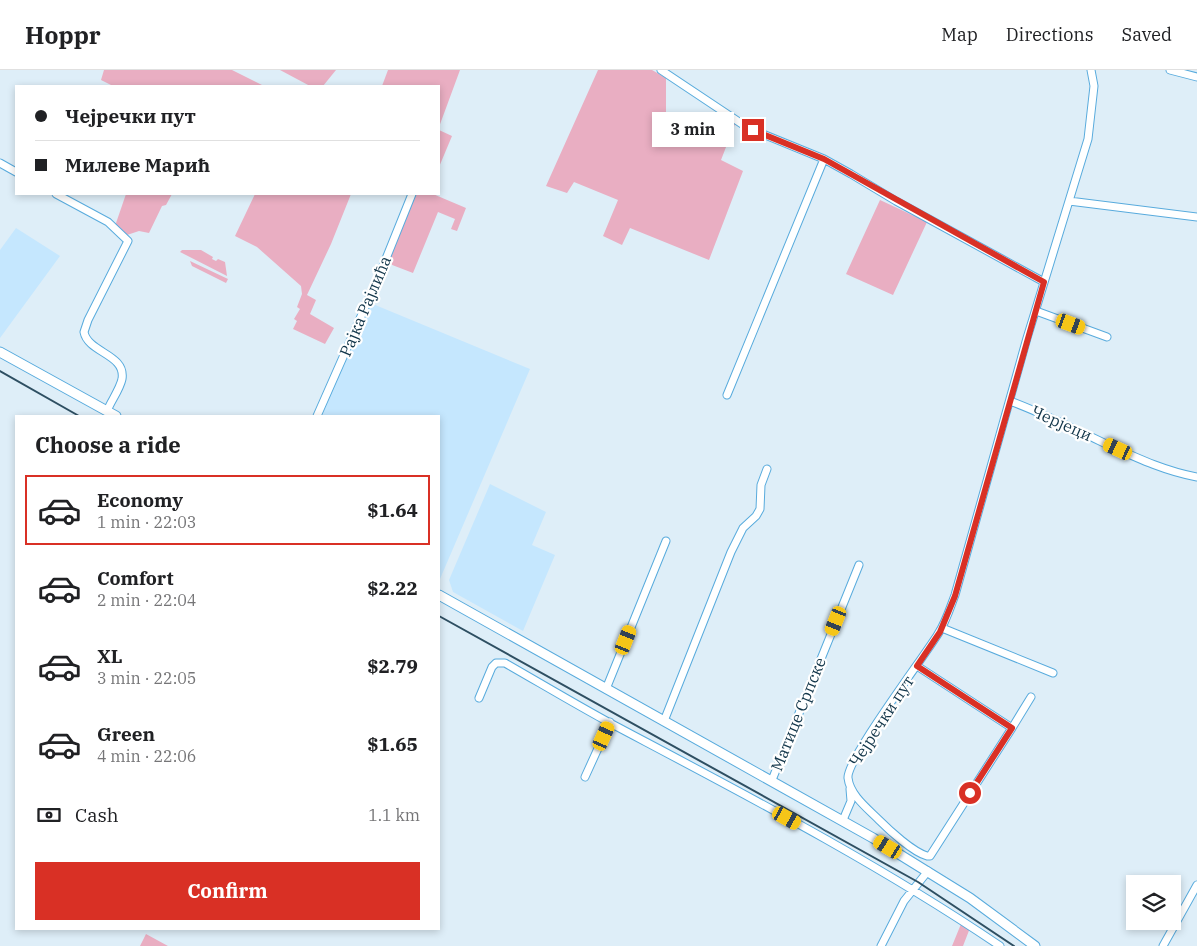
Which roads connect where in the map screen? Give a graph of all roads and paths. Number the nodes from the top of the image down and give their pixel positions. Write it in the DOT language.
graph roads {
  1 [pos="661,70"];
  2 [pos="1091,70"];
  3 [pos="1170,70"];
  4 [pos="1197,76"];
  5 [pos="824,159"];
  6 [pos="0,163"];
  7 [pos="15,171"];
  8 [pos="58,195"];
  9 [pos="412,195"];
  10 [pos="1069,201"];
  11 [pos="1197,217"];
  12 [pos="1044,282"];
  13 [pos="1036,311"];
  14 [pos="1107,337"];
  15 [pos="0,352"];
  16 [pos="728,395"];
  17 [pos="1010,401"];
  18 [pos="107,411"];
  19 [pos="114,415"];
  20 [pos="317,415"];
  21 [pos="767,469"];
  22 [pos="1197,477"];
  23 [pos="666,541"];
  24 [pos="858,565"];
  25 [pos="440,596"];
  26 [pos="942,628"];
  27 [pos="917,666"];
  28 [pos="1053,673"];
  29 [pos="606,689"];
  30 [pos="1031,697"];
  31 [pos="479,698"];
  32 [pos="664,721"];
  33 [pos="610,722"];
  34 [pos="1012,728"];
  35 [pos="585,777"];
  36 [pos="772,780"];
  37 [pos="850,789"];
  38 [pos="843,820"];
  39 [pos="928,871"];
  40 [pos="1197,885"];
  41 [pos="912,889"];
  42 [pos="881,946"];
  43 [pos="1000,946"];
  44 [pos="1035,946"];
  45 [pos="1163,946"];
  1 -- 5 [label="street"];
  2 -- 10 [label="street, Чејречки пут"];
  3 -- 4 [label="street"];
  5 -- 12 [label="street"];
  5 -- 16 [label="street"];
  6 -- 7 [label="street"];
  8 -- 18 [label="street"];
  9 -- 20 [label="street, Рајка Рајлића"];
  10 -- 11 [label="street"];
  10 -- 12 [label="street, Чејречки пут"];
  12 -- 13 [label="street, Чејречки пут"];
  13 -- 14 [label="street"];
  13 -- 17 [label="street, Чејречки пут"];
  15 -- 18 [label="main road"];
  17 -- 22 [label="street, Черјеци"];
  17 -- 26 [label="street, Чејречки пут"];
  18 -- 19 [label="main road"];
  21 -- 32 [label="street"];
  23 -- 29 [label="street"];
  24 -- 36 [label="street, Матице Српске"];
  25 -- 29 [label="main road, Матице Српске"];
  26 -- 27 [label="street, Чејречки пут"];
  26 -- 28 [label="street"];
  27 -- 34 [label="street, Чејречки пут"];
  27 -- 37 [label="street, Чејречки пут"];
  29 -- 32 [label="main road, Матице Српске"];
  30 -- 34 [label="street, Чејречки пут"];
  31 -- 33 [label="street"];
  32 -- 36 [label="main road, Матице Српске"];
  33 -- 35 [label="street"];
  33 -- 41 [label="street"];
  34 -- 37 [label="street, Чејречки пут"];
  36 -- 38 [label="main road, Матице Српске"];
  37 -- 38 [label="street"];
  38 -- 39 [label="main road, Матице Српске"];
  39 -- 41 [label="street"];
  39 -- 44 [label="main road, Матице Српске"];
  40 -- 45 [label="street"];
  41 -- 42 [label="street"];
  41 -- 43 [label="street"];
}
